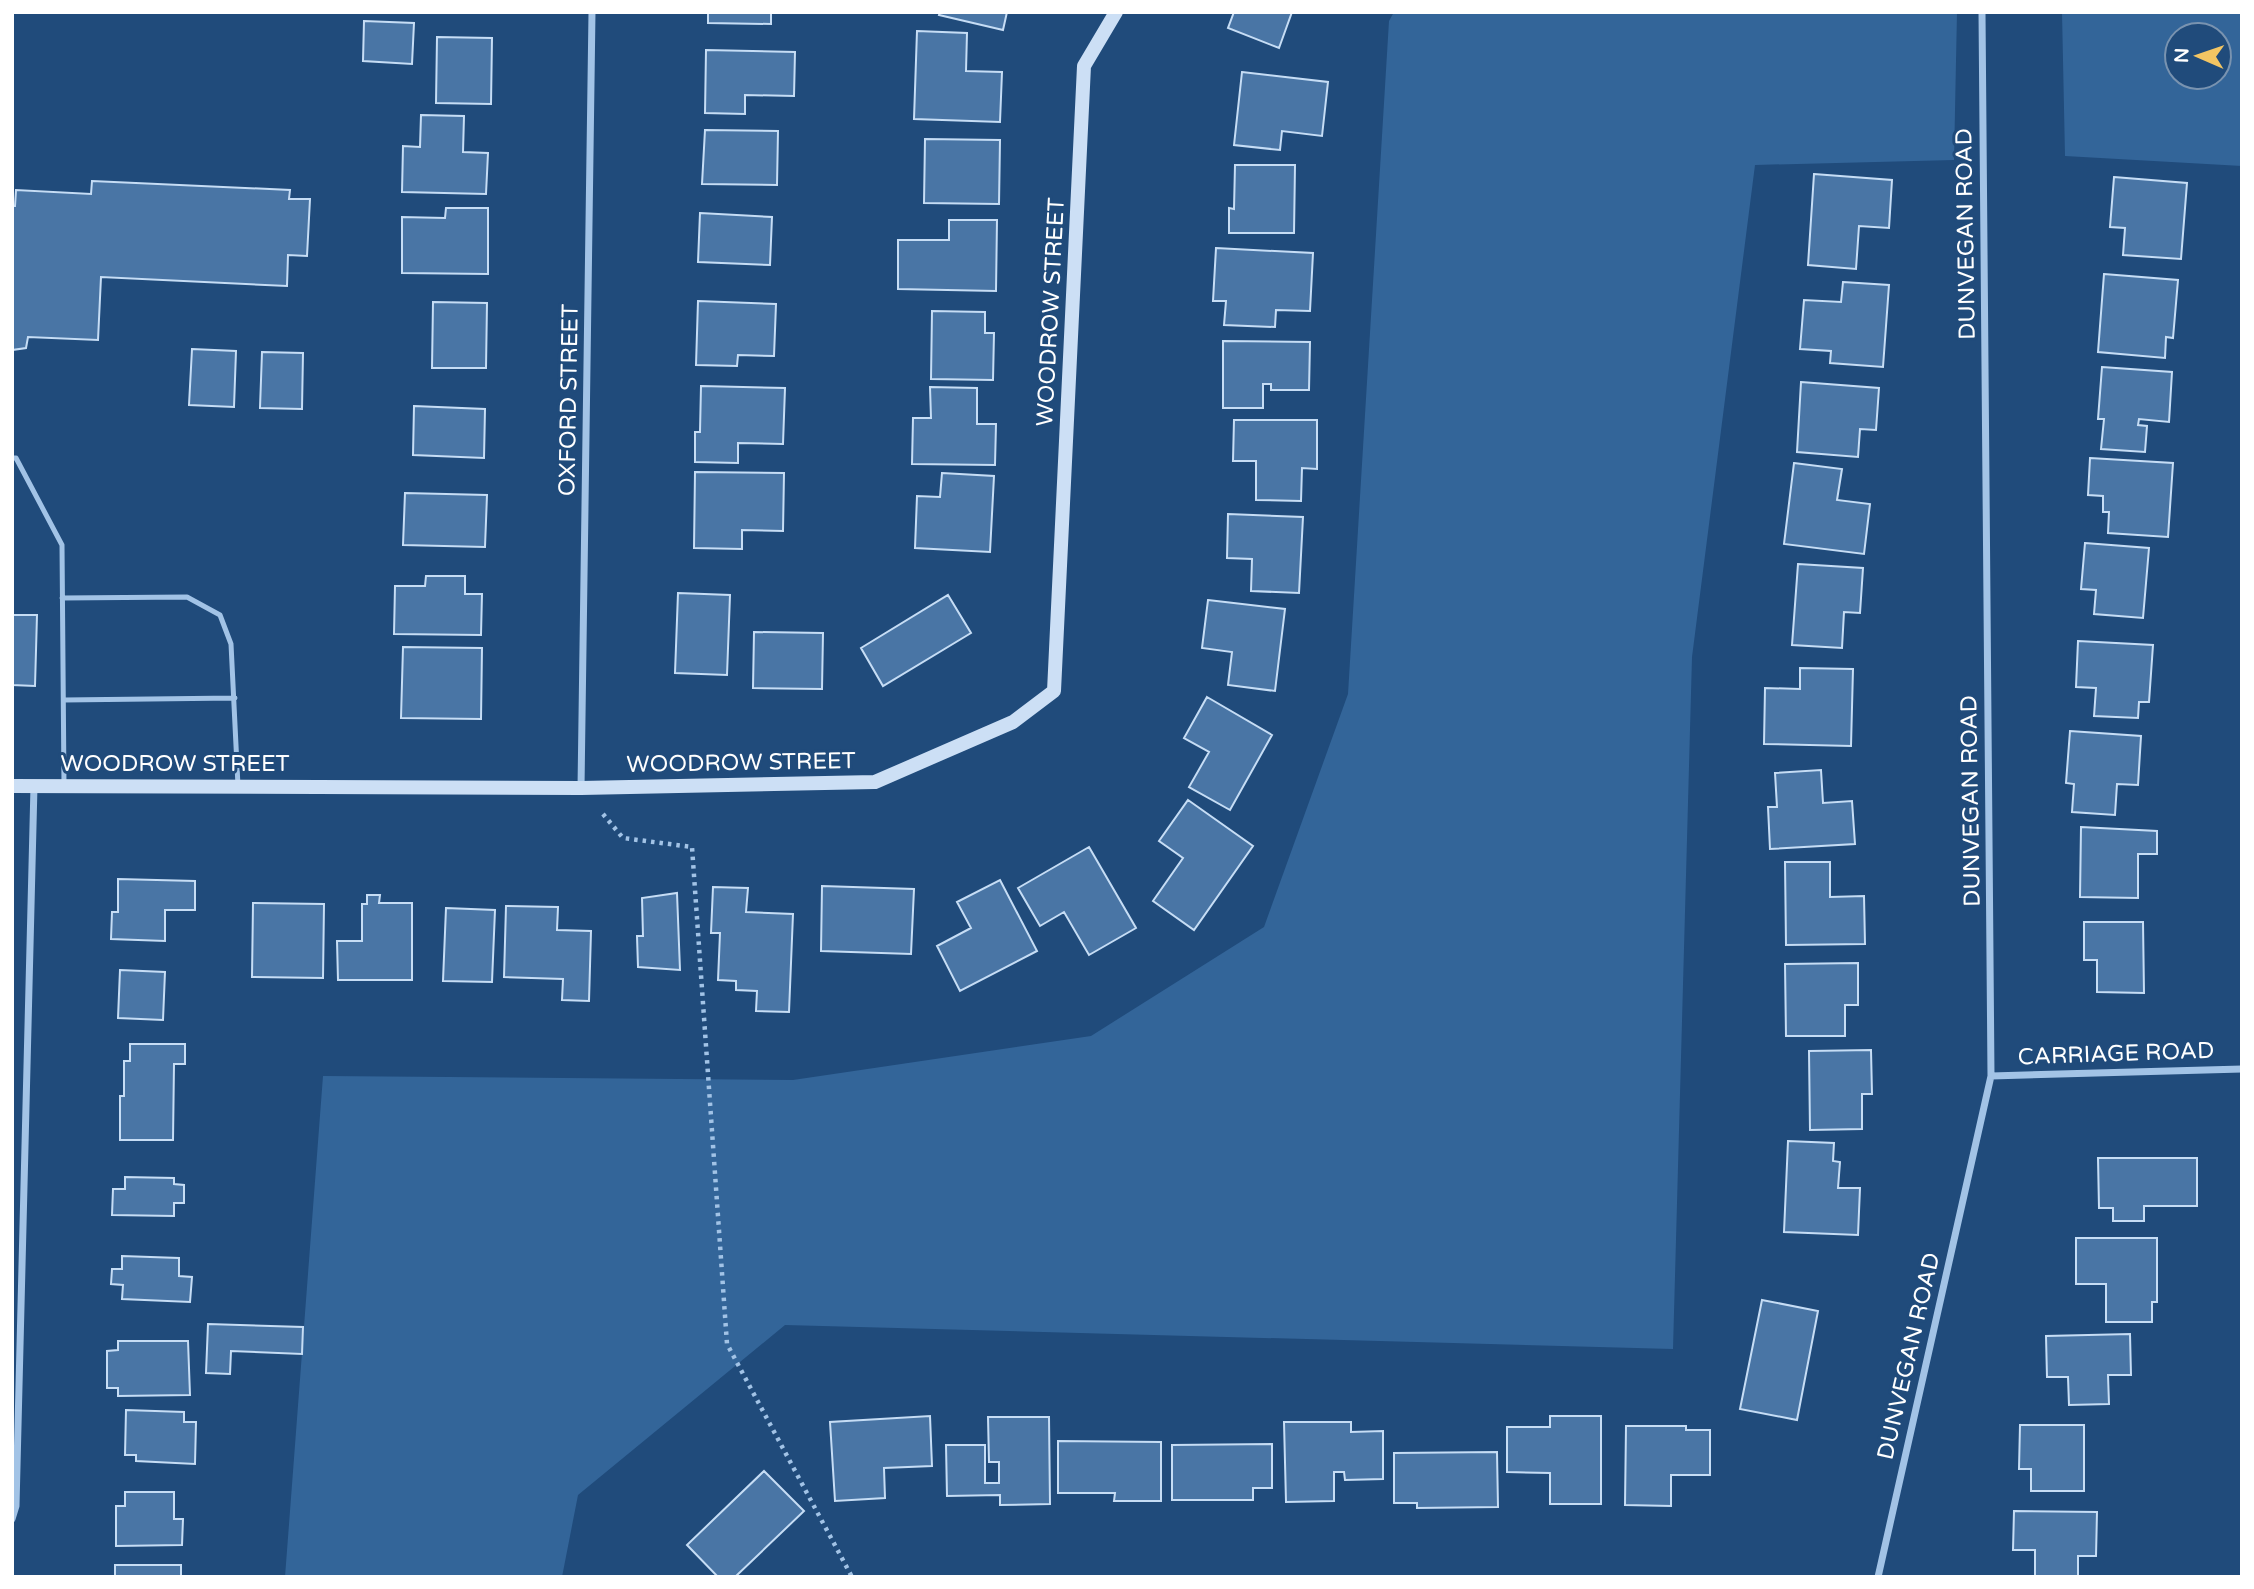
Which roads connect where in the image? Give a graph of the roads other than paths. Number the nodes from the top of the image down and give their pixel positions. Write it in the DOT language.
graph roads {
  1 [pos="592,12"];
  2 [pos="1116,12"];
  3 [pos="1982,12"];
  4 [pos="12,458"];
  5 [pos="62,598"];
  6 [pos="235,698"];
  7 [pos="64,700"];
  8 [pos="34,785"];
  9 [pos="64,785"];
  10 [pos="12,786"];
  11 [pos="238,786"];
  12 [pos="581,788"];
  13 [pos="2242,1069"];
  14 [pos="1991,1076"];
  15 [pos="12,1519"];
  16 [pos="1878,1577"];
  1 -- 12 [label="street, OXFORD STREET"];
  2 -- 12 [label="street, WOODROW STREET"];
  3 -- 14 [label="street, DUNVEGAN ROAD"];
  4 -- 5 [label="lane"];
  5 -- 6 [label="lane"];
  5 -- 7 [label="lane"];
  6 -- 7 [label="lane"];
  6 -- 11 [label="lane"];
  7 -- 9 [label="lane"];
  8 -- 9 [label="street, WOODROW STREET"];
  8 -- 10 [label="street, WOODROW STREET"];
  8 -- 15 [label="street"];
  9 -- 11 [label="street, WOODROW STREET"];
  11 -- 12 [label="street, WOODROW STREET"];
  13 -- 14 [label="street, CARRIAGE ROAD"];
  14 -- 16 [label="street, DUNVEGAN ROAD"];
}
